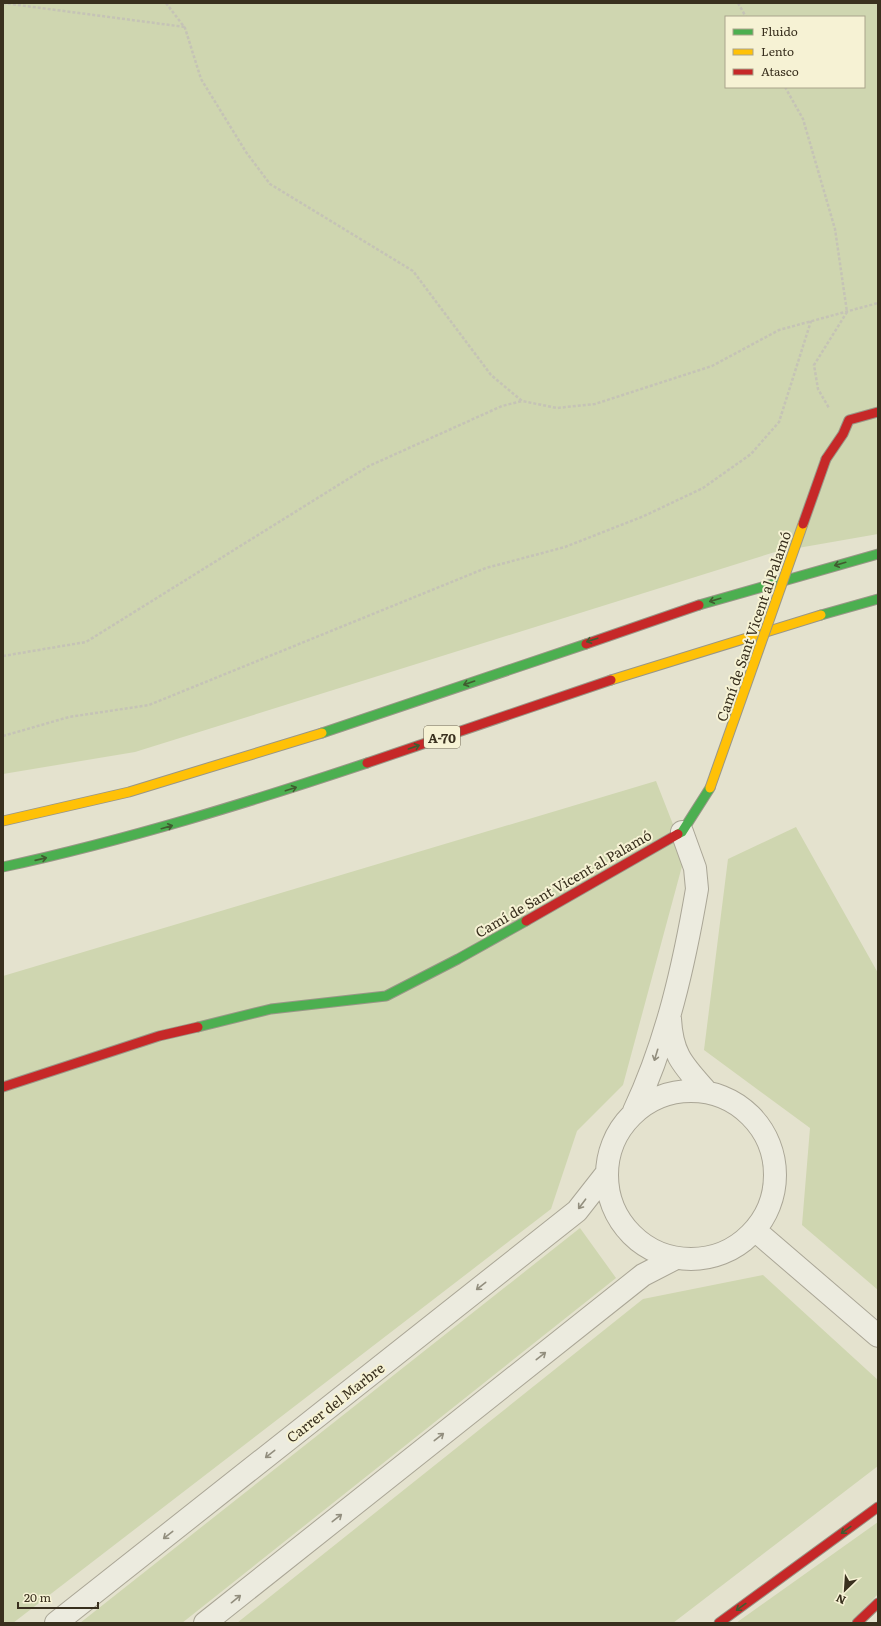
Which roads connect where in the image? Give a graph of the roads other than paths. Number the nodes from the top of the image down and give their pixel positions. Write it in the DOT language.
graph roads {
  1 [pos="878,412"];
  2 [pos="878,554"];
  3 [pos="878,599"];
  4 [pos="3,821"];
  5 [pos="682,832"];
  6 [pos="3,867"];
  7 [pos="670,1019"];
  8 [pos="3,1087"];
  9 [pos="706,1091"];
  10 [pos="634,1111"];
  11 [pos="606,1174"];
  12 [pos="756,1231"];
  13 [pos="676,1258"];
  14 [pos="878,1336"];
  15 [pos="878,1507"];
  16 [pos="878,1603"];
  17 [pos="56,1623"];
  18 [pos="205,1623"];
  19 [pos="719,1623"];
  20 [pos="858,1623"];
  1 -- 5 [label="main road, Camí de Sant Vicent al Palamó, bridge"];
  2 -- 4 [label="main road, one-way"];
  6 -- 3 [label="main road, A-70, one-way"];
  5 -- 7 [label="street"];
  5 -- 8 [label="main road, Camí de Sant Vicent al Palamó"];
  7 -- 9 [label="street"];
  7 -- 10 [label="street, one-way"];
  9 -- 10 [label="street"];
  9 -- 12 [label="street"];
  10 -- 11 [label="street"];
  11 -- 13 [label="street"];
  11 -- 17 [label="street, Carrer del Marbre, one-way"];
  12 -- 13 [label="street"];
  12 -- 14 [label="street"];
  18 -- 13 [label="street, one-way"];
  15 -- 19 [label="main road, one-way"];
  16 -- 20 [label="main road"];
}
